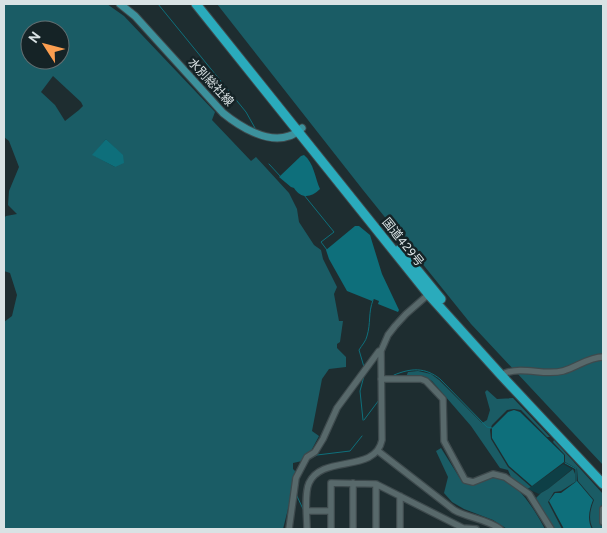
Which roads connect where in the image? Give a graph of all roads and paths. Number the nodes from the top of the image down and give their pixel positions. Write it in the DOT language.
graph roads {
  1 [pos="120,4"];
  2 [pos="196,4"];
  3 [pos="202,4"];
  4 [pos="300,129"];
  5 [pos="431,293"];
  6 [pos="381,351"];
  7 [pos="603,358"];
  8 [pos="505,373"];
  9 [pos="381,379"];
  10 [pos="378,451"];
  11 [pos="603,475"];
  12 [pos="353,484"];
  13 [pos="376,484"];
  14 [pos="603,484"];
  15 [pos="400,496"];
  16 [pos="603,509"];
  17 [pos="307,511"];
  18 [pos="331,511"];
  19 [pos="603,522"];
  20 [pos="289,529"];
  21 [pos="307,529"];
  22 [pos="331,529"];
  23 [pos="353,529"];
  24 [pos="376,529"];
  25 [pos="400,529"];
  26 [pos="476,529"];
  27 [pos="500,529"];
  28 [pos="551,529"];
  1 -- 4 [label="main road, 水別総社線"];
  2 -- 4 [label="highway, 国道429号"];
  3 -- 4 [label="highway, 国道429号"];
  4 -- 5 [label="highway, 国道429号"];
  5 -- 6 [label="street"];
  5 -- 8 [label="highway, 国道429号"];
  5 -- 14 [label="highway, 国道429号"];
  6 -- 9 [label="street"];
  6 -- 20 [label="street"];
  7 -- 8 [label="street"];
  8 -- 11 [label="highway, 国道429号"];
  9 -- 10 [label="street"];
  9 -- 28 [label="street"];
  10 -- 17 [label="street"];
  10 -- 27 [label="street"];
  12 -- 13 [label="street"];
  12 -- 18 [label="street"];
  12 -- 23 [label="street"];
  13 -- 15 [label="street"];
  13 -- 24 [label="street"];
  15 -- 25 [label="street"];
  15 -- 26 [label="street"];
  16 -- 19 [label="street"];
  17 -- 18 [label="street"];
  17 -- 21 [label="street"];
  18 -- 22 [label="street"];
}
